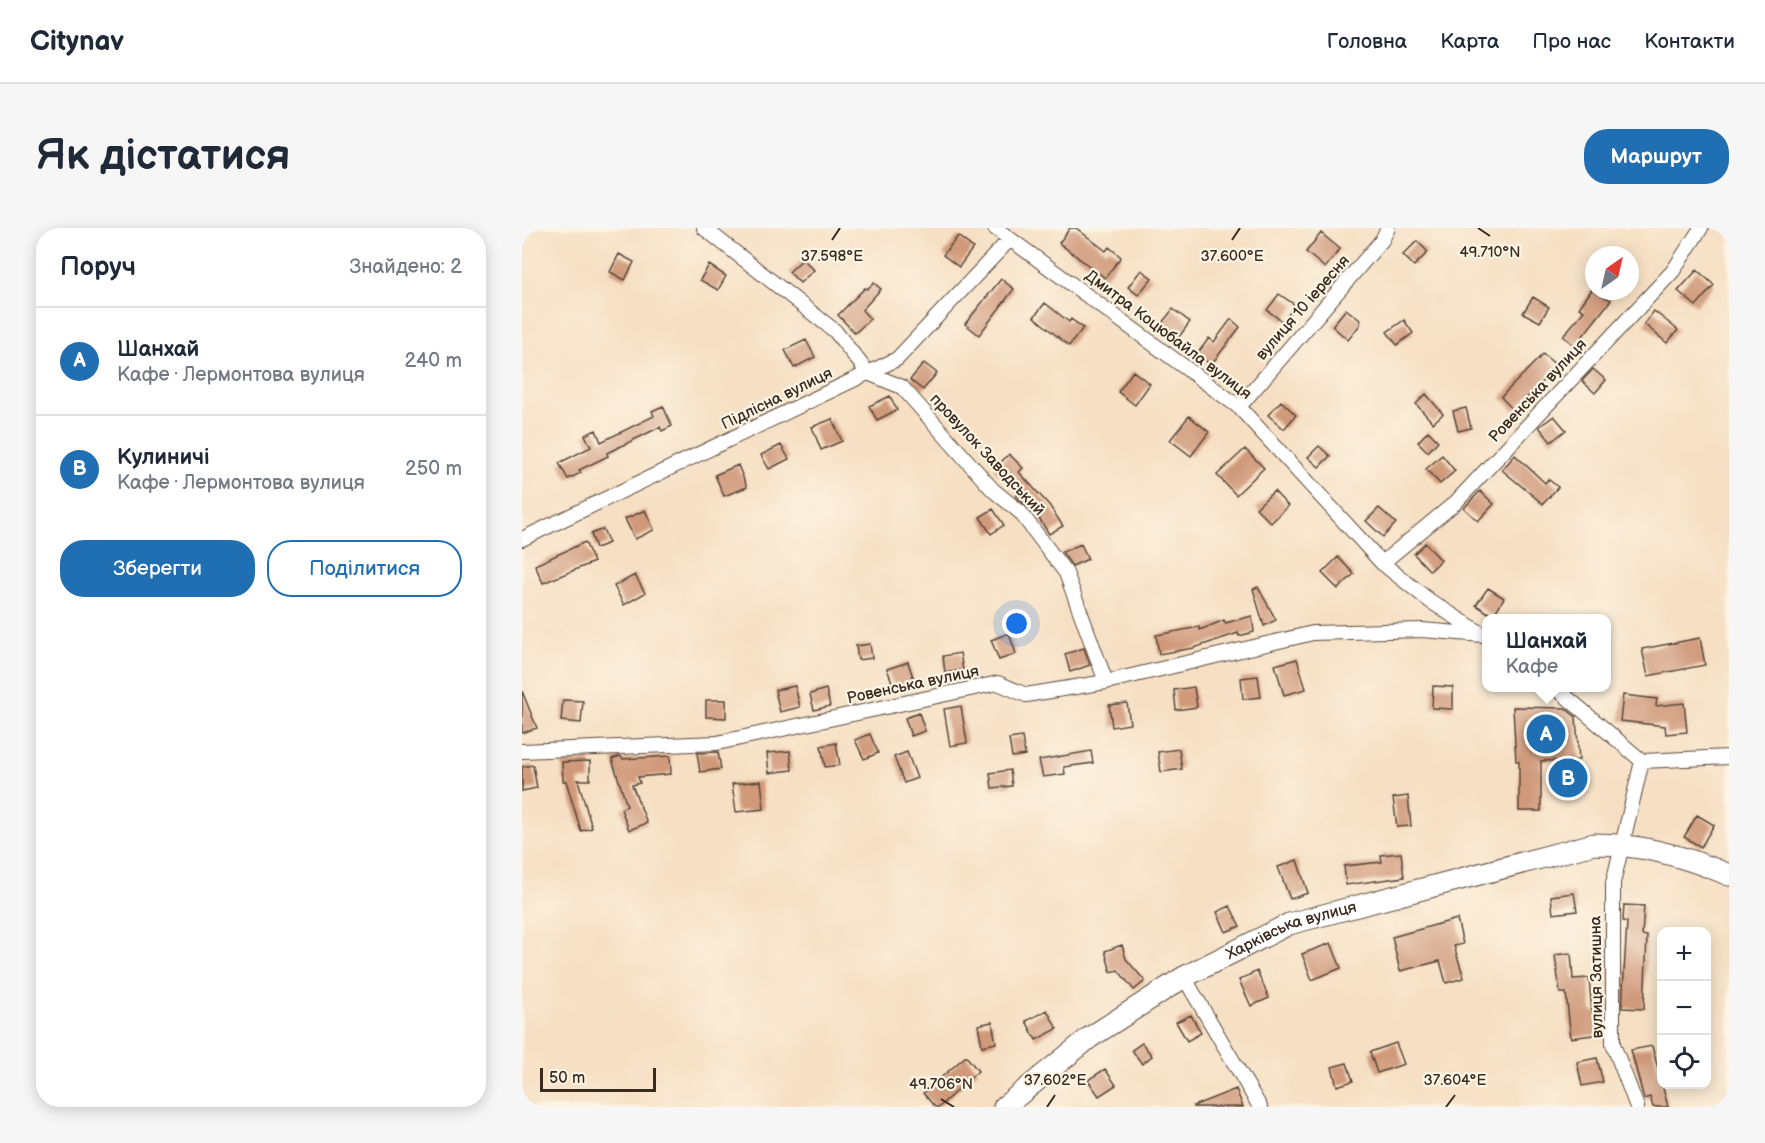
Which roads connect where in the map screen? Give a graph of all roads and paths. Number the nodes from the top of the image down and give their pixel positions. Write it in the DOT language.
graph roads {
  1 [pos="704,228"];
  2 [pos="995,228"];
  3 [pos="1388,228"];
  4 [pos="1701,228"];
  5 [pos="1010,239"];
  6 [pos="868,373"];
  7 [pos="1239,407"];
  8 [pos="522,539"];
  9 [pos="1382,563"];
  10 [pos="1482,634"];
  11 [pos="1482,636"];
  12 [pos="1106,682"];
  13 [pos="1563,692"];
  14 [pos="522,751"];
  15 [pos="1729,757"];
  16 [pos="1642,761"];
  17 [pos="1622,844"];
  18 [pos="1729,875"];
  19 [pos="1184,977"];
  20 [pos="1004,1107"];
  21 [pos="1260,1107"];
  22 [pos="1637,1107"];
  1 -- 6 [label="street, провулок Заводський"];
  2 -- 5 [label="street, Дмитра Коцюбайла вулиця"];
  3 -- 7 [label="street, вулиця 10 іересня"];
  4 -- 9 [label="street, Ровенська вулиця"];
  5 -- 6 [label="street, Підлісна вулиця"];
  5 -- 7 [label="street, Дмитра Коцюбайла вулиця"];
  6 -- 8 [label="street, Підлісна вулиця"];
  6 -- 12 [label="street, провулок Заводський"];
  7 -- 9 [label="street, Дмитра Коцюбайла вулиця"];
  9 -- 10 [label="street, Дмитра Коцюбайла вулиця"];
  11 -- 12 [label="street, Ровенська вулиця"];
  12 -- 14 [label="street, Ровенська вулиця"];
  13 -- 16 [label="street"];
  15 -- 16 [label="street"];
  16 -- 17 [label="street, вулиця Затишна"];
  17 -- 18 [label="main road, Харківська вулиця"];
  17 -- 19 [label="main road, Харківська вулиця"];
  17 -- 22 [label="street, вулиця Затишна"];
  19 -- 20 [label="main road, Харківська вулиця"];
  19 -- 21 [label="street"];
}
